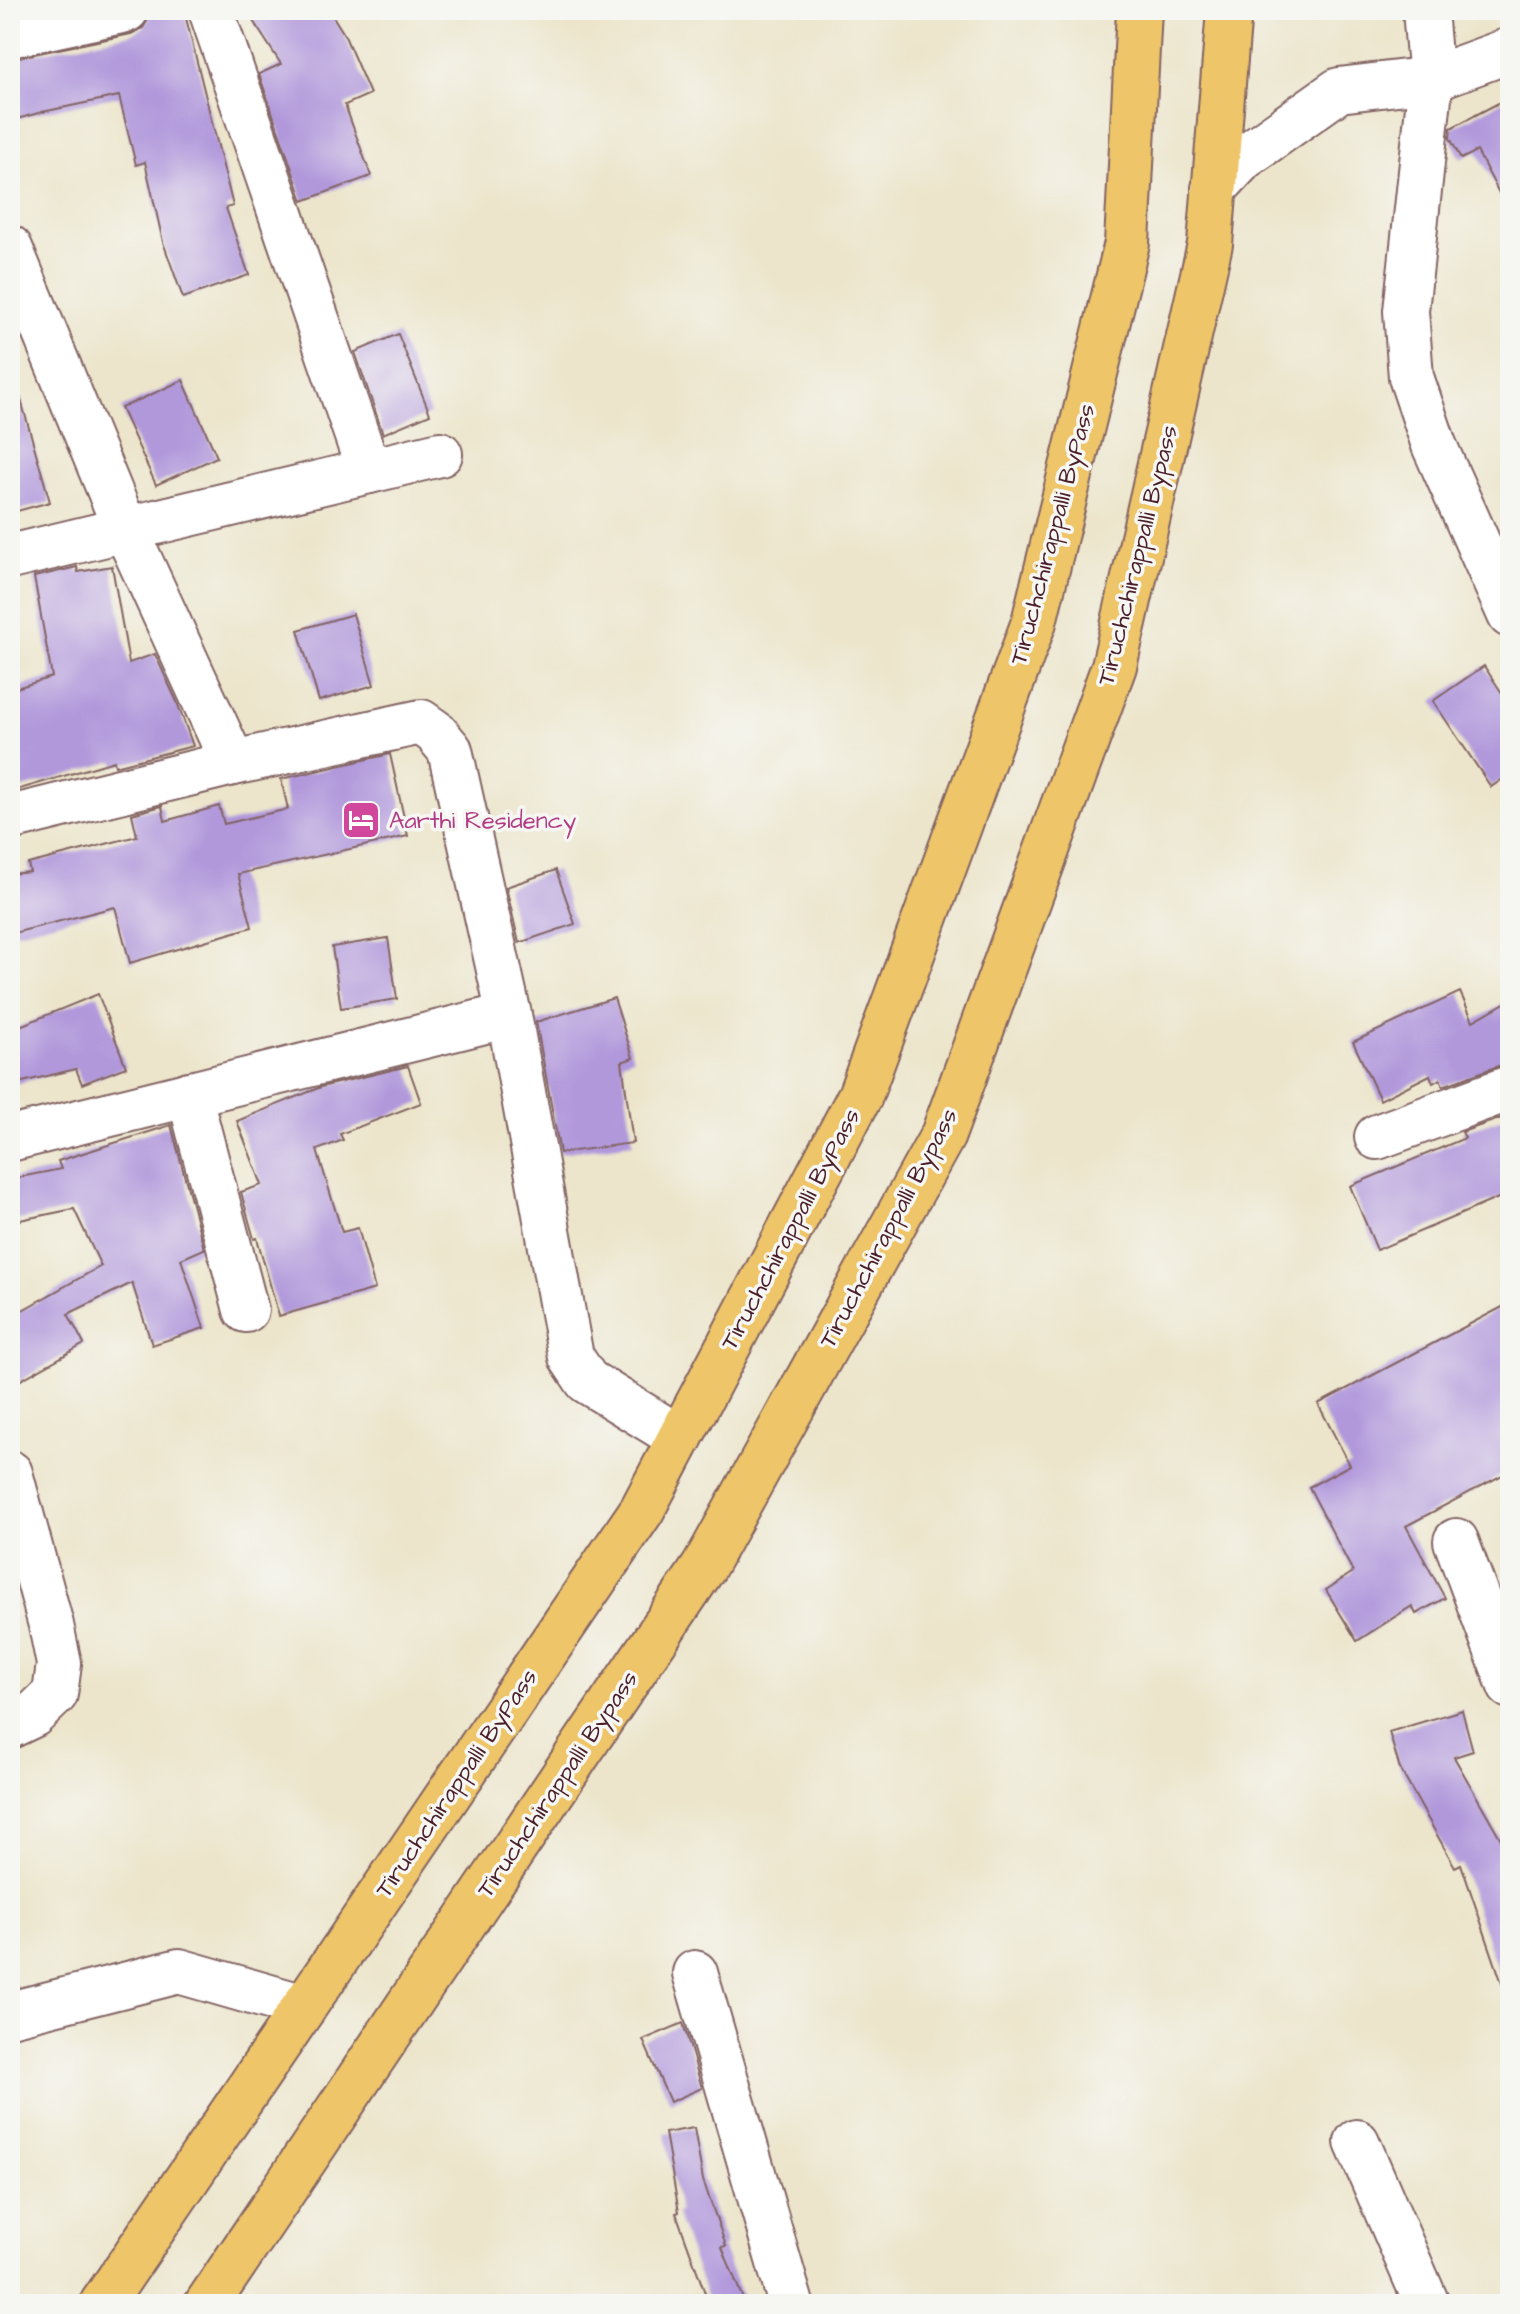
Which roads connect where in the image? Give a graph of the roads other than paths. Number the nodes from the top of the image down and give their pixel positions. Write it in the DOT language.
graph roads {
  1 [pos="126,10"];
  2 [pos="211,10"];
  3 [pos="1139,10"];
  4 [pos="1229,10"];
  5 [pos="1425,10"];
  6 [pos="10,35"];
  7 [pos="1510,50"];
  8 [pos="1431,79"];
  9 [pos="1214,189"];
  10 [pos="14,270"];
  11 [pos="440,454"];
  12 [pos="369,471"];
  13 [pos="125,528"];
  14 [pos="10,557"];
  15 [pos="1510,615"];
  16 [pos="233,763"];
  17 [pos="10,818"];
  18 [pos="509,1015"];
  19 [pos="1510,1088"];
  20 [pos="189,1094"];
  21 [pos="1377,1137"];
  22 [pos="10,1139"];
  23 [pos="246,1310"];
  24 [pos="680,1438"];
  25 [pos="10,1473"];
  26 [pos="1456,1541"];
  27 [pos="1510,1686"];
  28 [pos="10,1726"];
  29 [pos="695,1973"];
  30 [pos="304,2007"];
  31 [pos="10,2014"];
  32 [pos="1357,2142"];
  33 [pos="102,2304"];
  34 [pos="207,2304"];
  35 [pos="791,2304"];
  36 [pos="1427,2304"];
  1 -- 6 [label="street"];
  2 -- 12 [label="street"];
  3 -- 24 [label="highway, Tiruchchirappalli ByPass"];
  4 -- 9 [label="highway, Tiruchchirappalli Bypass"];
  5 -- 8 [label="street"];
  7 -- 8 [label="street"];
  8 -- 9 [label="street"];
  8 -- 15 [label="street"];
  9 -- 34 [label="highway, Tiruchchirappalli Bypass"];
  10 -- 13 [label="street"];
  11 -- 12 [label="street"];
  12 -- 13 [label="street"];
  13 -- 14 [label="street"];
  13 -- 16 [label="street"];
  16 -- 17 [label="street"];
  16 -- 18 [label="street"];
  18 -- 20 [label="street"];
  18 -- 24 [label="street"];
  19 -- 21 [label="street"];
  20 -- 22 [label="street"];
  20 -- 23 [label="street"];
  24 -- 30 [label="highway, Tiruchchirappalli ByPass"];
  25 -- 28 [label="street"];
  26 -- 27 [label="street"];
  29 -- 35 [label="street"];
  30 -- 31 [label="street"];
  30 -- 33 [label="highway, Tiruchchirappalli ByPass"];
  32 -- 36 [label="street"];
}
